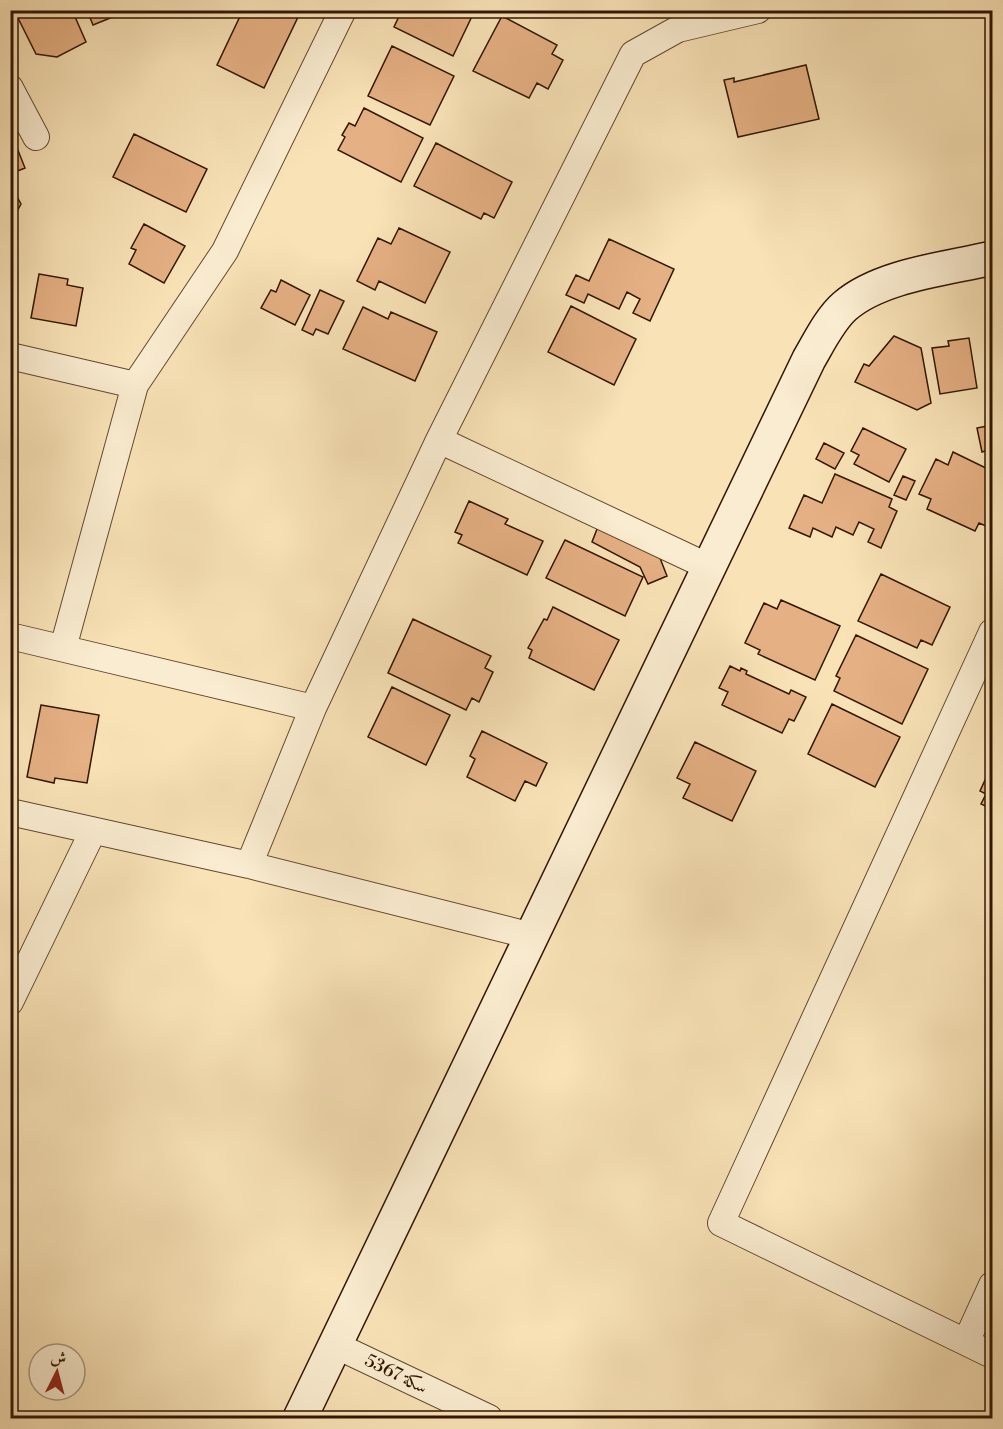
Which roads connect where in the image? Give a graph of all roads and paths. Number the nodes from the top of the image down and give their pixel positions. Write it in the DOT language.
graph roads {
  1 [pos="343,10"];
  2 [pos="758,10"];
  3 [pos="10,88"];
  4 [pos="36,137"];
  5 [pos="993,258"];
  6 [pos="10,356"];
  7 [pos="135,385"];
  8 [pos="439,440"];
  9 [pos="709,567"];
  10 [pos="993,632"];
  11 [pos="10,636"];
  12 [pos="63,648"];
  13 [pos="313,708"];
  14 [pos="10,812"];
  15 [pos="93,831"];
  16 [pos="249,865"];
  17 [pos="532,936"];
  18 [pos="10,1002"];
  19 [pos="993,1285"];
  20 [pos="966,1342"];
  21 [pos="335,1345"];
  22 [pos="993,1355"];
  23 [pos="300,1419"];
  24 [pos="489,1419"];
  1 -- 7 [label="street"];
  2 -- 8 [label="street"];
  3 -- 4 [label="street"];
  5 -- 9 [label="street"];
  6 -- 7 [label="street"];
  7 -- 12 [label="street"];
  8 -- 9 [label="street"];
  8 -- 13 [label="street"];
  9 -- 17 [label="street"];
  10 -- 20 [label="street"];
  11 -- 12 [label="street"];
  12 -- 13 [label="street"];
  13 -- 16 [label="street"];
  14 -- 15 [label="street"];
  15 -- 16 [label="street"];
  15 -- 18 [label="street"];
  16 -- 17 [label="street"];
  17 -- 21 [label="street"];
  19 -- 20 [label="street"];
  20 -- 22 [label="street"];
  21 -- 23 [label="street"];
  21 -- 24 [label="street, سكة 5367"];
}
